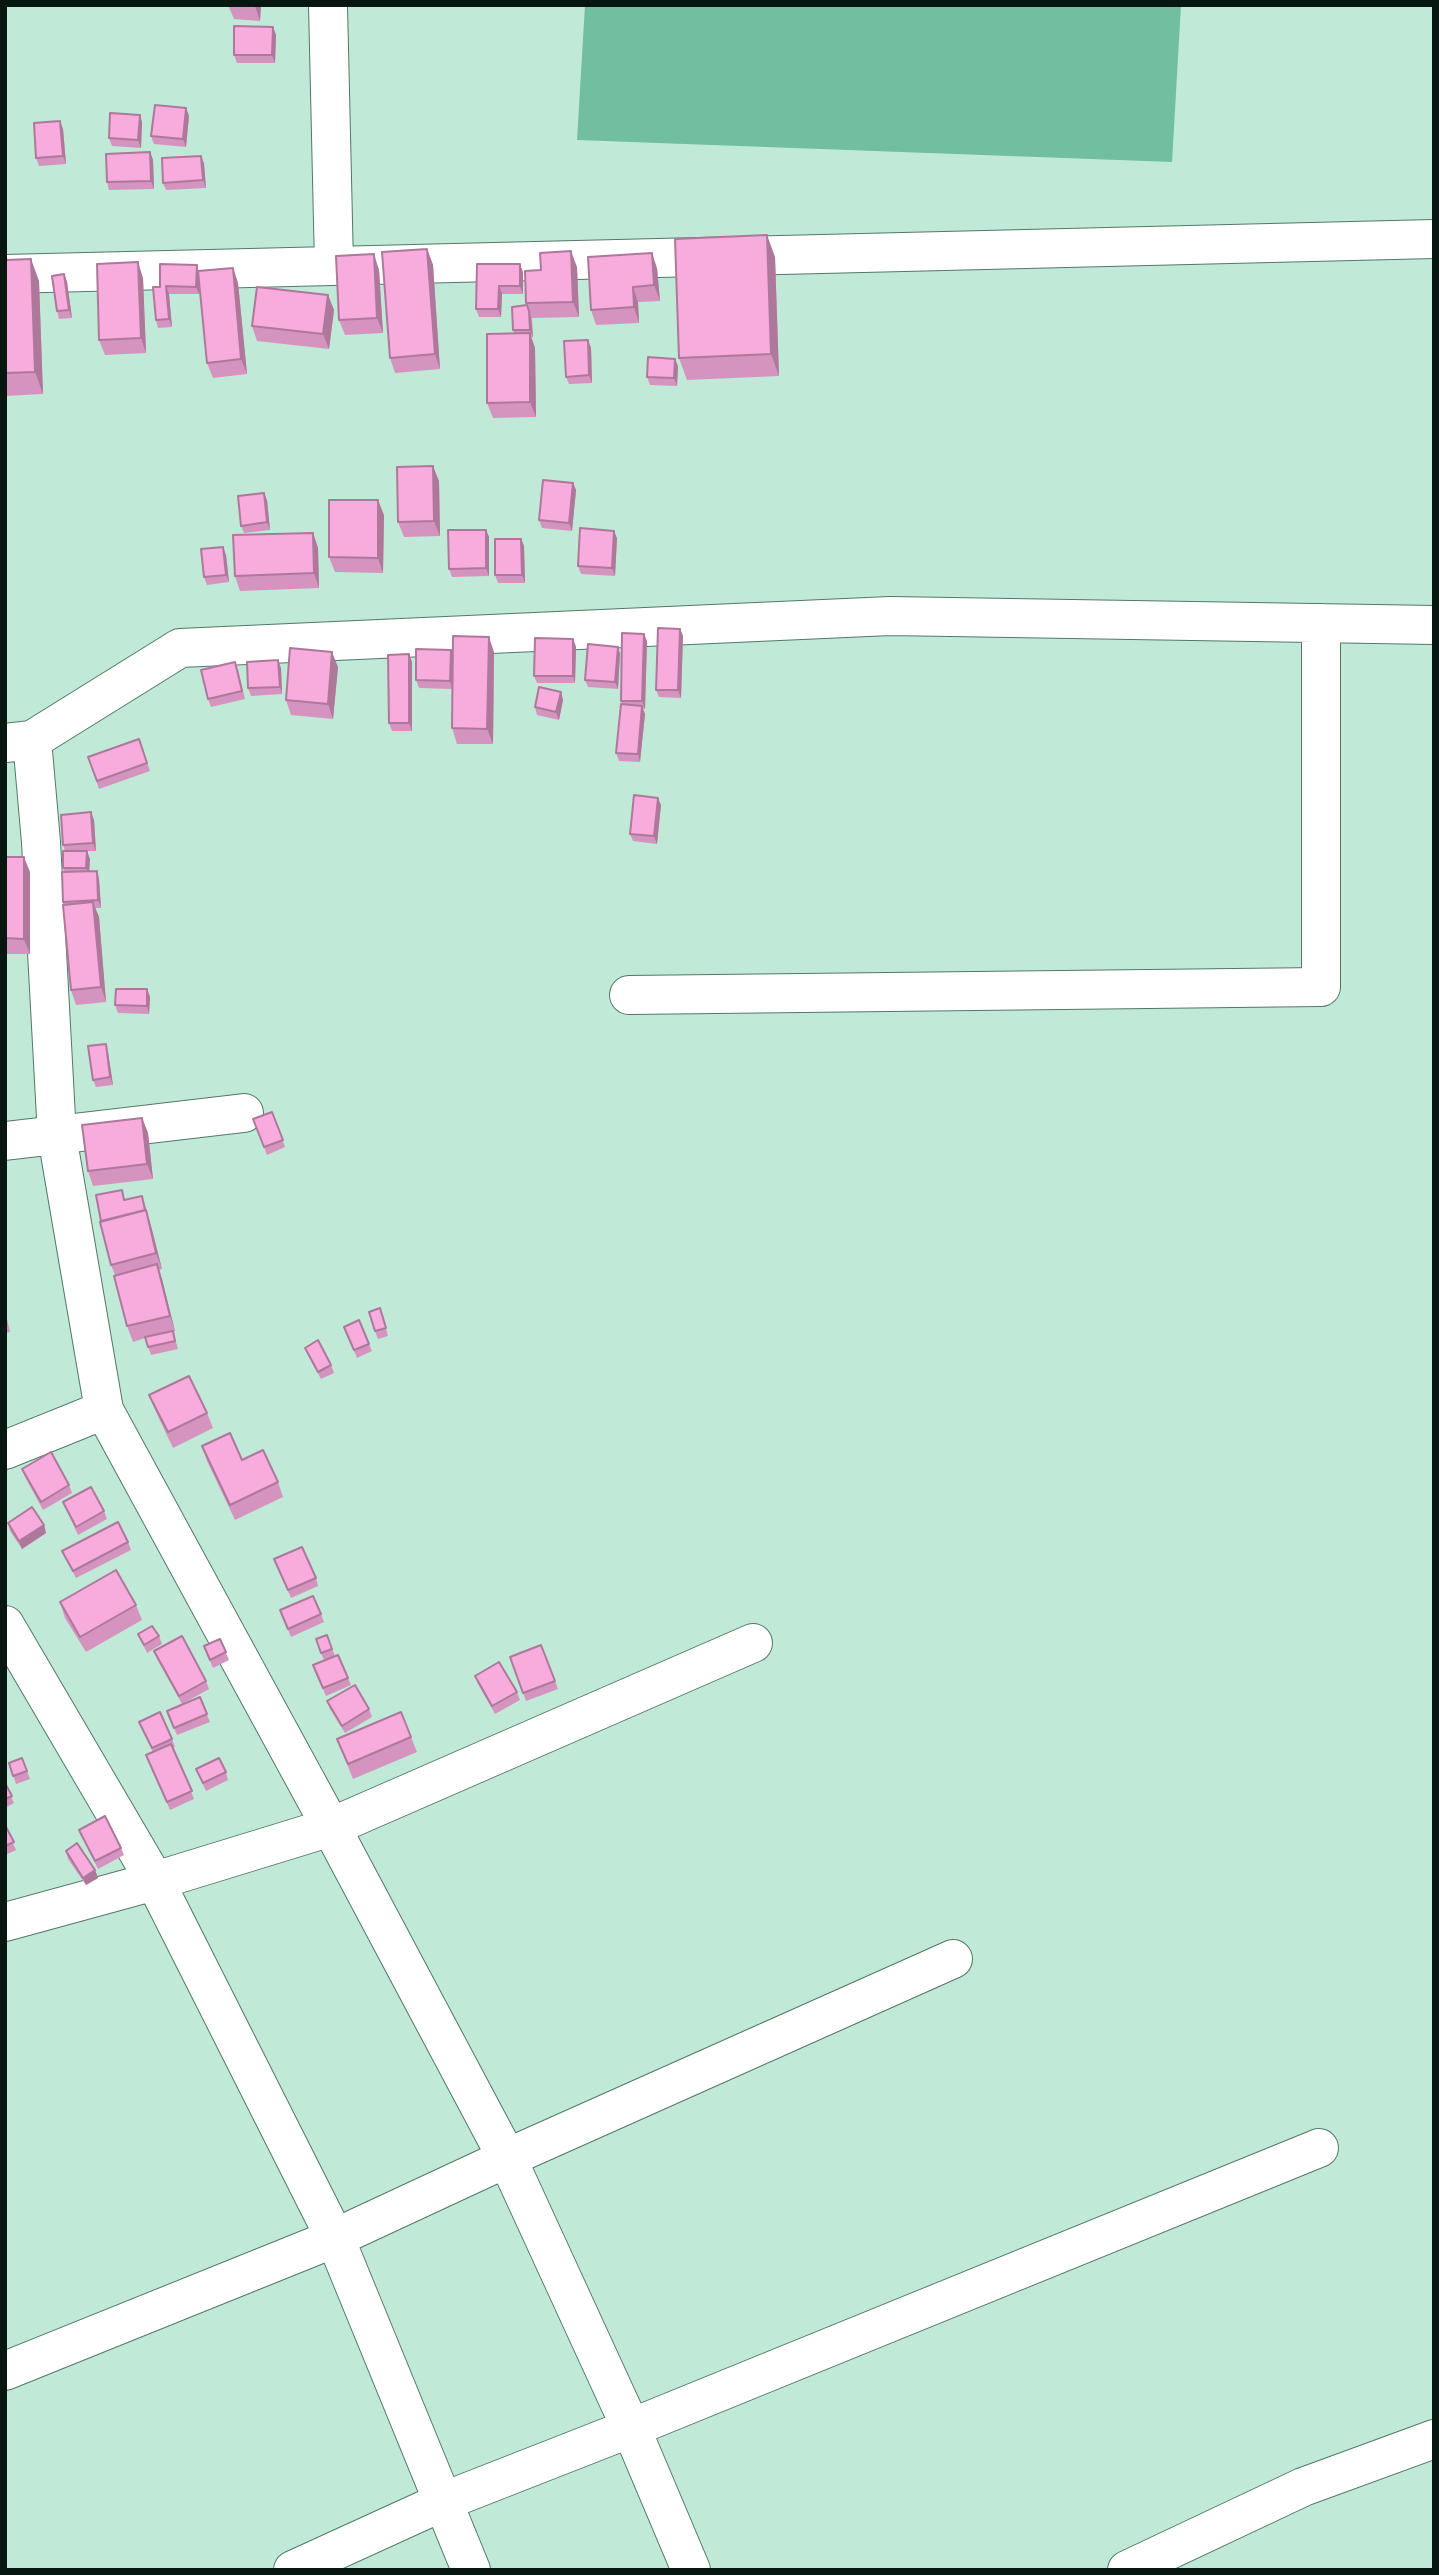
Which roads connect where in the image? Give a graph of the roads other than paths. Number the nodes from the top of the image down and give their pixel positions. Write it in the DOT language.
graph roads {
  1 [pos="328,5"];
  2 [pos="1434,239"];
  3 [pos="334,265"];
  4 [pos="5,274"];
  5 [pos="1321,623"];
  6 [pos="1434,625"];
  7 [pos="19,741"];
  8 [pos="629,995"];
  9 [pos="244,1113"];
  10 [pos="57,1136"];
  11 [pos="5,1141"];
  12 [pos="104,1410"];
  13 [pos="5,1450"];
  14 [pos="5,1625"];
  15 [pos="753,1643"];
  16 [pos="331,1827"];
  17 [pos="155,1881"];
  18 [pos="5,1922"];
  19 [pos="953,1959"];
  20 [pos="1319,2148"];
  21 [pos="507,2158"];
  22 [pos="334,2238"];
  23 [pos="5,2371"];
  24 [pos="631,2428"];
  25 [pos="1434,2439"];
  26 [pos="442,2502"];
  27 [pos="293,2570"];
  28 [pos="471,2570"];
  29 [pos="691,2570"];
  30 [pos="1127,2570"];
  1 -- 3 [label="street"];
  2 -- 3 [label="street"];
  3 -- 4 [label="street"];
  5 -- 6 [label="street"];
  5 -- 7 [label="street"];
  5 -- 8 [label="street"];
  7 -- 10 [label="street"];
  9 -- 10 [label="street"];
  10 -- 11 [label="street"];
  10 -- 12 [label="street"];
  12 -- 13 [label="street"];
  12 -- 16 [label="street"];
  14 -- 17 [label="street"];
  15 -- 16 [label="street"];
  16 -- 17 [label="street"];
  16 -- 21 [label="street"];
  17 -- 18 [label="street"];
  17 -- 22 [label="street"];
  19 -- 21 [label="street"];
  20 -- 24 [label="street"];
  21 -- 22 [label="street"];
  21 -- 24 [label="street"];
  22 -- 23 [label="street"];
  22 -- 26 [label="street"];
  24 -- 26 [label="street"];
  24 -- 29 [label="street"];
  25 -- 30 [label="street"];
  26 -- 27 [label="street"];
  26 -- 28 [label="street"];
}
